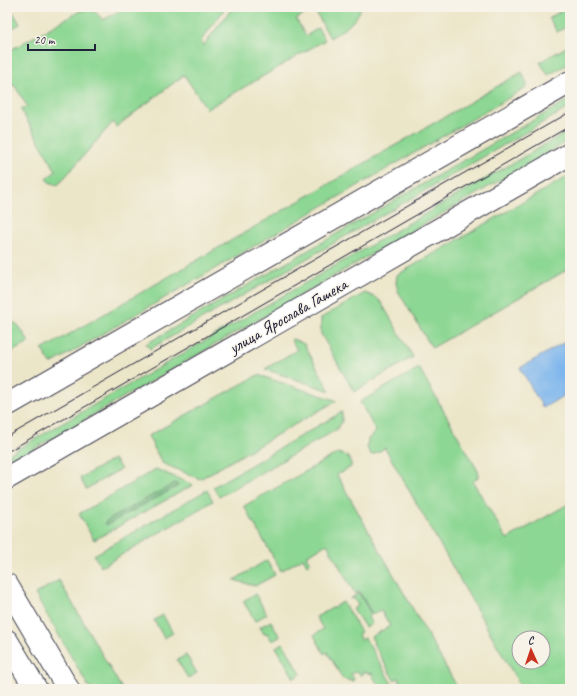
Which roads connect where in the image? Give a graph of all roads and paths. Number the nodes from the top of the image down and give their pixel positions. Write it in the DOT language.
graph roads {
  1 [pos="570,82"];
  2 [pos="570,154"];
  3 [pos="7,405"];
  4 [pos="7,478"];
  5 [pos="7,585"];
  6 [pos="7,641"];
  7 [pos="36,689"];
  8 [pos="68,689"];
  1 -- 3 [label="street"];
  2 -- 4 [label="street, улица Ярослава Гашека"];
  5 -- 8 [label="street"];
  6 -- 7 [label="street"];
}
